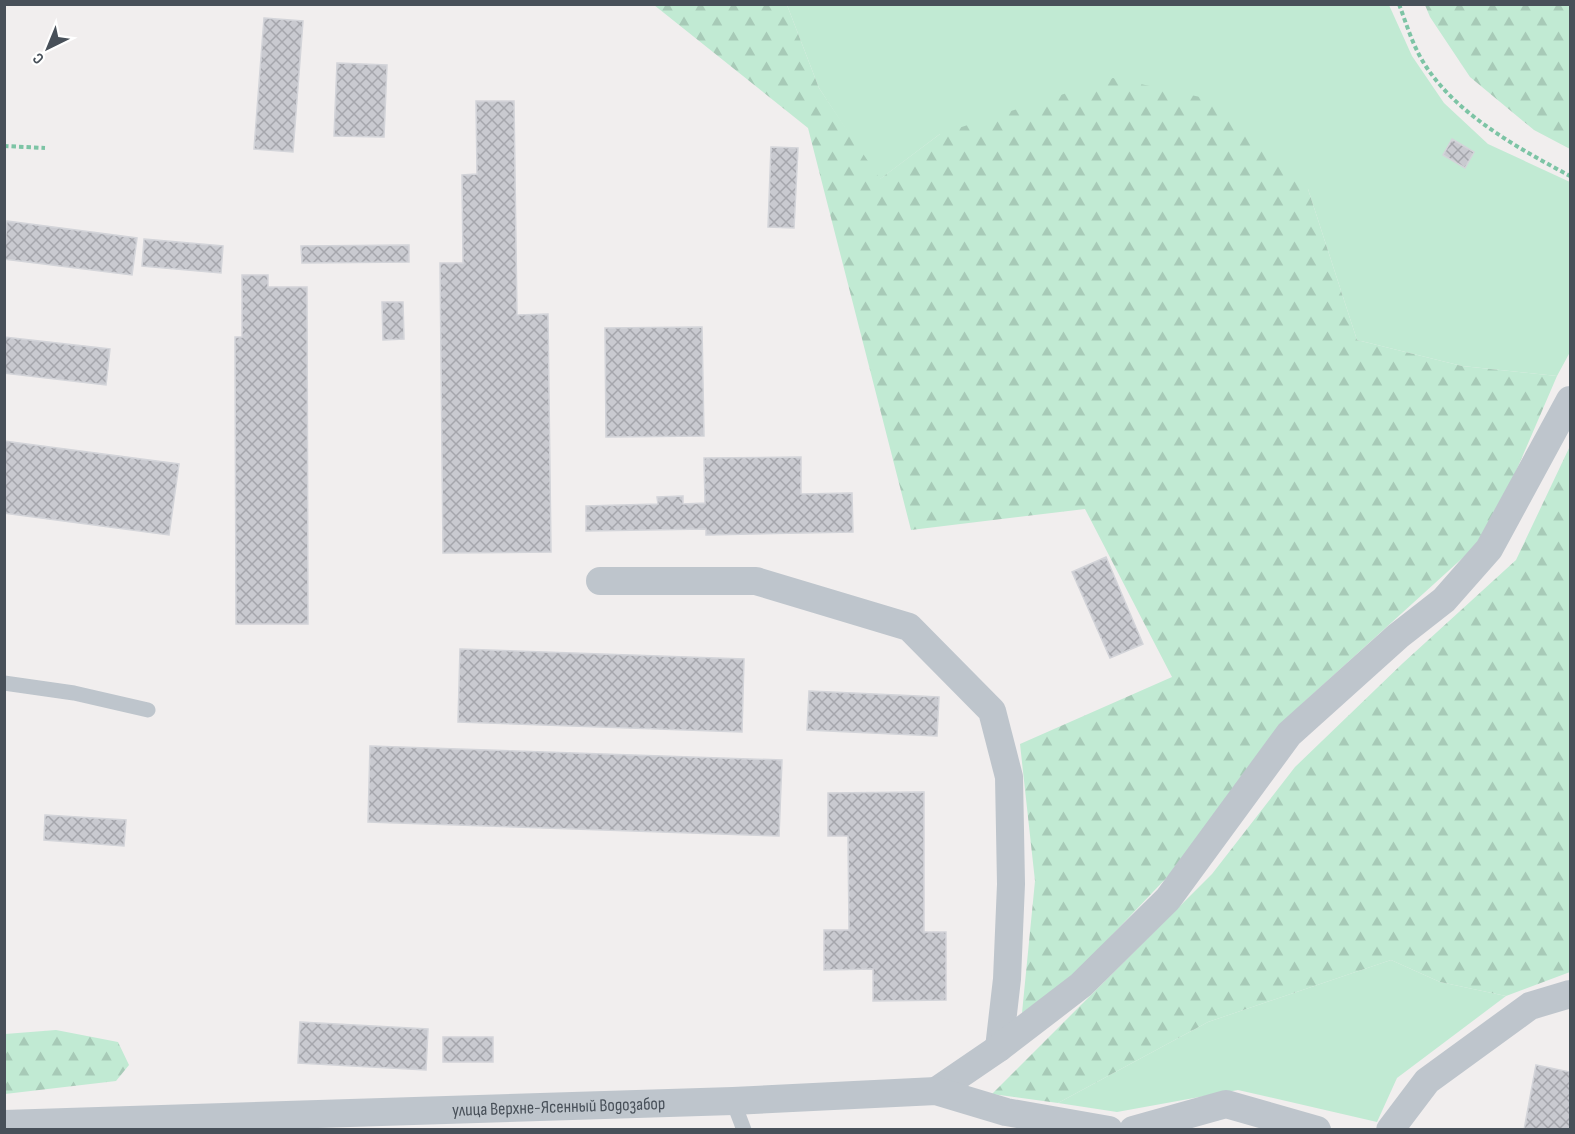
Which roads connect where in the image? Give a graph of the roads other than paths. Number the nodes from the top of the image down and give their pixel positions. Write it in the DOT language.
graph roads {
  1 [pos="1570,400"];
  2 [pos="600,581"];
  3 [pos="4,683"];
  4 [pos="148,710"];
  5 [pos="1570,994"];
  6 [pos="999,1048"];
  7 [pos="936,1091"];
  8 [pos="733,1101"];
  9 [pos="4,1124"];
  10 [pos="744,1129"];
  11 [pos="1109,1130"];
  12 [pos="1133,1130"];
  13 [pos="1317,1130"];
  14 [pos="1390,1130"];
  1 -- 6 [label="street"];
  2 -- 6 [label="street"];
  3 -- 4 [label="lane"];
  5 -- 14 [label="street"];
  6 -- 7 [label="street"];
  7 -- 8 [label="street, улица Верхне-Ясенный Водозабор"];
  7 -- 11 [label="street, улица Верхне-Ясенный Водозабор"];
  8 -- 9 [label="street, улица Верхне-Ясенный Водозабор"];
  8 -- 10 [label="lane"];
  12 -- 13 [label="street"];
}
